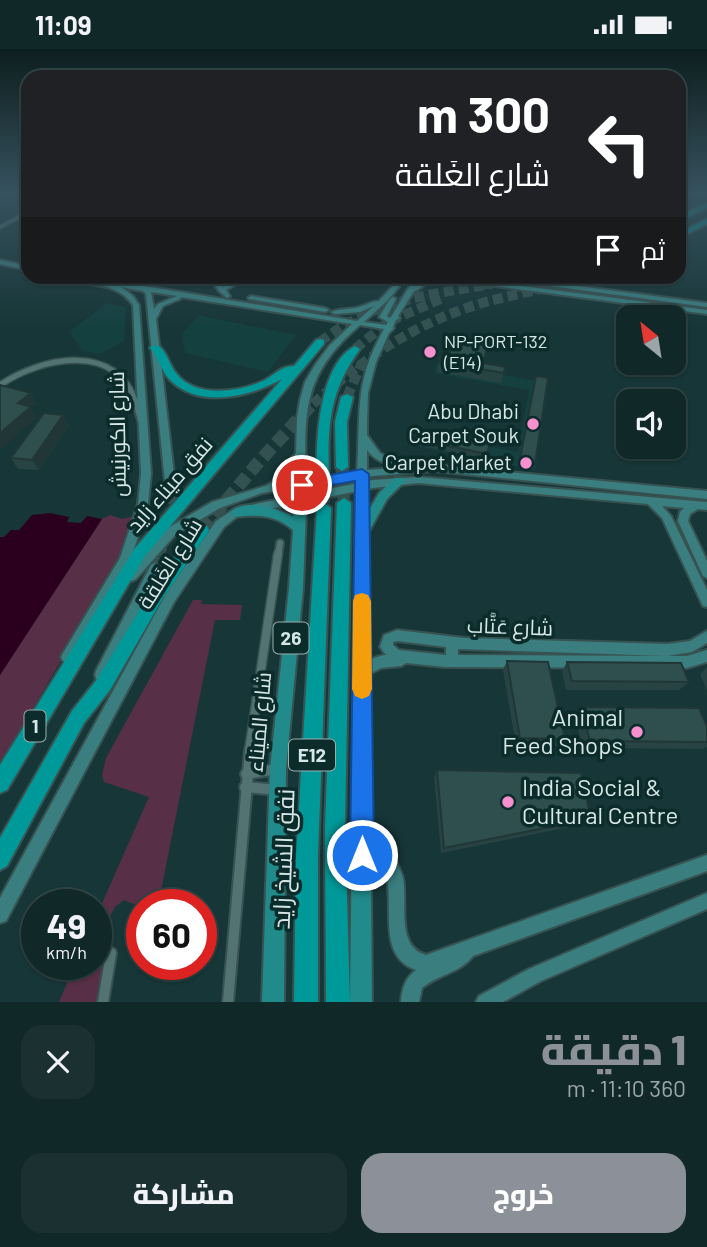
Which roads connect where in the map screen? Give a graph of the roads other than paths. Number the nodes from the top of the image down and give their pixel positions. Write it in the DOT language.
graph roads {
  1 [pos="0,256"];
  2 [pos="21,261"];
  3 [pos="0,263"];
  4 [pos="21,263"];
  5 [pos="102,284"];
  6 [pos="113,284"];
  7 [pos="137,284"];
  8 [pos="147,284"];
  9 [pos="217,284"];
  10 [pos="233,284"];
  11 [pos="399,284"];
  12 [pos="399,284"];
  13 [pos="400,284"];
  14 [pos="414,284"];
  15 [pos="421,284"];
  16 [pos="497,284"];
  17 [pos="557,284"];
  18 [pos="146,290"];
  19 [pos="221,290"];
  20 [pos="607,290"];
  21 [pos="410,292"];
  22 [pos="228,296"];
  23 [pos="185,297"];
  24 [pos="607,299"];
  25 [pos="707,305"];
  26 [pos="335,312"];
  27 [pos="707,312"];
  28 [pos="306,314"];
  29 [pos="152,319"];
  30 [pos="362,320"];
  31 [pos="393,323"];
  32 [pos="341,338"];
  33 [pos="155,348"];
  34 [pos="355,349"];
  35 [pos="0,385"];
  36 [pos="346,397"];
  37 [pos="144,427"];
  38 [pos="362,433"];
  39 [pos="301,452"];
  40 [pos="342,467"];
  41 [pos="435,468"];
  42 [pos="323,471"];
  43 [pos="367,479"];
  44 [pos="399,481"];
  45 [pos="268,489"];
  46 [pos="171,492"];
  47 [pos="297,492"];
  48 [pos="707,495"];
  49 [pos="649,500"];
  50 [pos="344,503"];
  51 [pos="701,505"];
  52 [pos="324,508"];
  53 [pos="236,512"];
  54 [pos="299,529"];
  55 [pos="202,530"];
  56 [pos="362,537"];
  57 [pos="280,543"];
  58 [pos="155,568"];
  59 [pos="707,573"];
  60 [pos="707,602"];
  61 [pos="707,636"];
  62 [pos="452,643"];
  63 [pos="707,656"];
  64 [pos="452,661"];
  65 [pos="688,662"];
  66 [pos="707,664"];
  67 [pos="70,669"];
  68 [pos="362,672"];
  69 [pos="78,717"];
  70 [pos="278,769"];
  71 [pos="246,773"];
  72 [pos="0,775"];
  73 [pos="0,783"];
  74 [pos="245,787"];
  75 [pos="276,790"];
  76 [pos="362,830"];
  77 [pos="0,859"];
  78 [pos="707,863"];
  79 [pos="707,901"];
  80 [pos="0,915"];
  81 [pos="467,950"];
  82 [pos="107,980"];
  83 [pos="103,1002"];
  84 [pos="228,1002"];
  85 [pos="273,1002"];
  86 [pos="306,1002"];
  87 [pos="338,1002"];
  88 [pos="361,1002"];
  89 [pos="410,1002"];
  90 [pos="485,1002"];
  1 -- 2 [label="street"];
  3 -- 4 [label="street"];
  5 -- 37 [label="street, شارع الكورنيش"];
  6 -- 18 [label="street"];
  7 -- 18 [label="street"];
  8 -- 22 [label="street"];
  9 -- 19 [label="street"];
  10 -- 19 [label="street"];
  11 -- 26 [label="street"];
  12 -- 30 [label="street, شارع الميناء"];
  13 -- 31 [label="street"];
  14 -- 21 [label="street"];
  15 -- 21 [label="street"];
  16 -- 24 [label="street"];
  17 -- 20 [label="street"];
  18 -- 23 [label="street"];
  18 -- 29 [label="street, شارع الكورنيش"];
  19 -- 22 [label="street"];
  20 -- 24 [label="street"];
  20 -- 25 [label="street"];
  21 -- 31 [label="street"];
  22 -- 26 [label="street"];
  23 -- 28 [label="street"];
  23 -- 29 [label="street"];
  24 -- 27 [label="street"];
  26 -- 30 [label="street"];
  28 -- 30 [label="street"];
  28 -- 32 [label="street"];
  29 -- 33 [label="street, شارع الكورنيش"];
  30 -- 31 [label="street"];
  30 -- 32 [label="street, شارع الميناء / 26"];
  31 -- 38 [label="street"];
  32 -- 39 [label="street, شارع الميناء / 26"];
  33 -- 46 [label="street, شارع الكورنيش"];
  33 -- 67 [label="highway, نفق ميناء زايد"];
  34 -- 42 [label="highway"];
  35 -- 37 [label="street"];
  36 -- 40 [label="highway"];
  37 -- 72 [label="street, شارع الكورنيش"];
  38 -- 41 [label="street"];
  38 -- 43 [label="street"];
  39 -- 45 [label="street"];
  39 -- 47 [label="street, شارع الميناء / 26"];
  41 -- 43 [label="street, شارع الغَلقة"];
  41 -- 48 [label="street, شارع الغَلقة"];
  43 -- 44 [label="street, شارع الغَلقة"];
  43 -- 47 [label="street, شارع الغَلقة"];
  43 -- 56 [label="main road"];
  44 -- 49 [label="street, شارع الغَلقة"];
  44 -- 56 [label="main road"];
  45 -- 47 [label="street, شارع الغَلقة"];
  45 -- 67 [label="street, شارع الغَلقة"];
  47 -- 53 [label="street, شارع الغَلقة"];
  47 -- 54 [label="main road, شارع الميناء / 26"];
  49 -- 51 [label="street, شارع الغَلقة"];
  49 -- 60 [label="street"];
  50 -- 87 [label="highway, E12"];
  51 -- 59 [label="street"];
  52 -- 86 [label="highway, نفق الشيخ زايد / E12"];
  53 -- 54 [label="main road"];
  53 -- 80 [label="street, شارع الغَلقة"];
  54 -- 70 [label="main road, شارع الميناء / 26"];
  55 -- 69 [label="highway"];
  56 -- 68 [label="main road"];
  57 -- 71 [label="street"];
  58 -- 69 [label="street"];
  61 -- 62 [label="street, شارع عَتَّاب"];
  62 -- 64 [label="street"];
  62 -- 64 [label="street, شارع عَتَّاب"];
  63 -- 65 [label="street, شارع عَتَّاب"];
  64 -- 65 [label="street, شارع عَتَّاب"];
  64 -- 68 [label="street, شارع عَتَّاب"];
  65 -- 66 [label="street, شارع عَتَّاب"];
  67 -- 73 [label="highway, 1"];
  68 -- 76 [label="main road"];
  69 -- 77 [label="highway"];
  70 -- 71 [label="street"];
  70 -- 75 [label="main road, شارع الميناء / 26"];
  71 -- 74 [label="street"];
  74 -- 75 [label="street"];
  74 -- 84 [label="street"];
  75 -- 85 [label="main road, شارع الميناء / 26"];
  76 -- 81 [label="street"];
  76 -- 88 [label="main road"];
  78 -- 81 [label="street"];
  79 -- 90 [label="street"];
  81 -- 89 [label="street"];
  82 -- 83 [label="street"];
}
